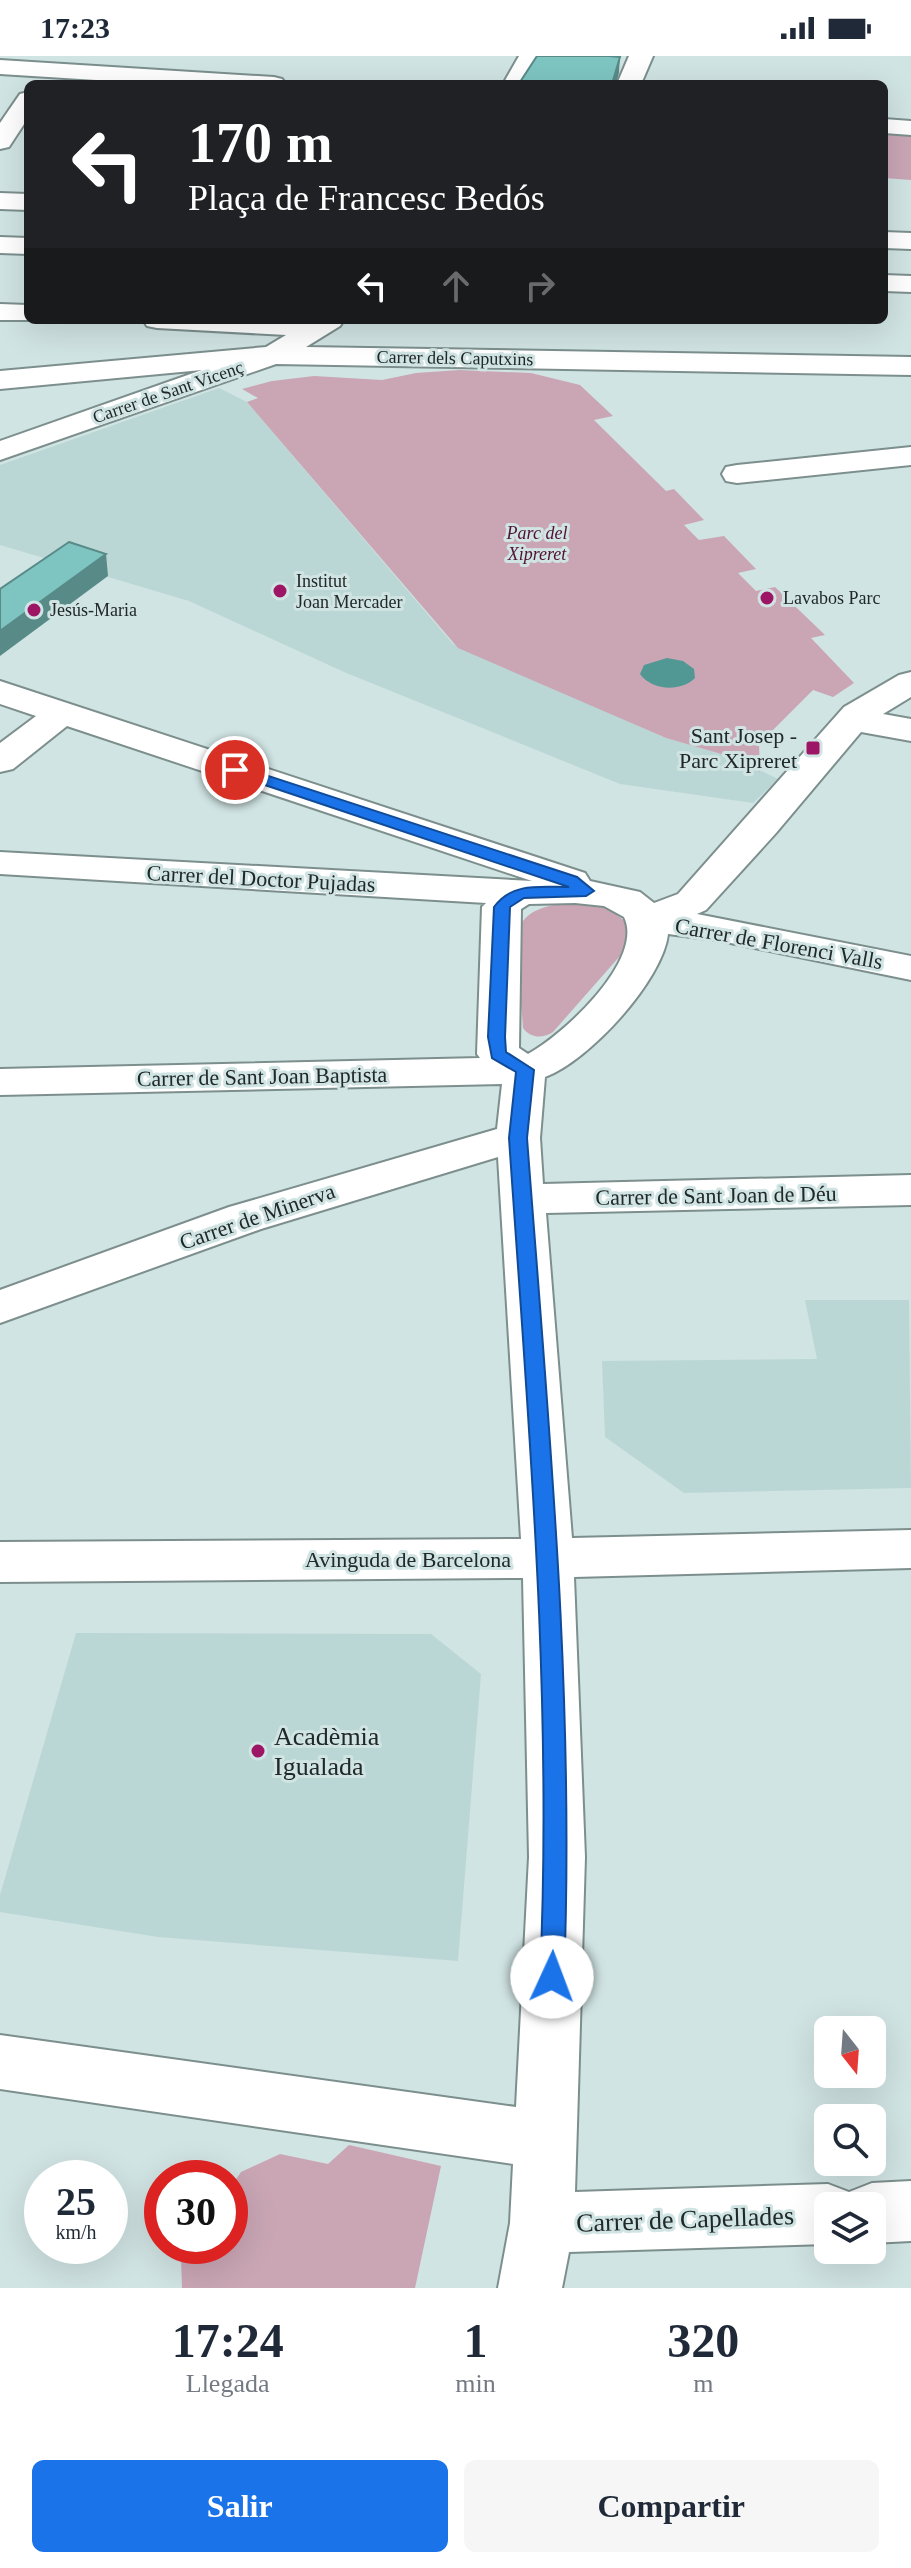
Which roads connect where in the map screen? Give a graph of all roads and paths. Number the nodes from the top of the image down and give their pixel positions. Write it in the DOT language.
graph roads {
  1 [pos="531,56"];
  2 [pos="641,56"];
  3 [pos="0,67"];
  4 [pos="47,69"];
  5 [pos="265,79"];
  6 [pos="517,80"];
  7 [pos="631,80"];
  8 [pos="24,105"];
  9 [pos="888,126"];
  10 [pos="911,128"];
  11 [pos="0,142"];
  12 [pos="0,201"];
  13 [pos="24,202"];
  14 [pos="888,240"];
  15 [pos="911,241"];
  16 [pos="0,245"];
  17 [pos="24,246"];
  18 [pos="888,283"];
  19 [pos="911,284"];
  20 [pos="0,312"];
  21 [pos="24,313"];
  22 [pos="324,324"];
  23 [pos="273,355"];
  24 [pos="911,366"];
  25 [pos="0,380"];
  26 [pos="0,451"];
  27 [pos="911,456"];
  28 [pos="737,474"];
  29 [pos="911,682"];
  30 [pos="0,692"];
  31 [pos="63,712"];
  32 [pos="853,720"];
  33 [pos="911,730"];
  34 [pos="0,761"];
  35 [pos="0,863"];
  36 [pos="586,891"];
  37 [pos="521,893"];
  38 [pos="647,920"];
  39 [pos="911,968"];
  40 [pos="525,1070"];
  41 [pos="0,1082"];
  42 [pos="518,1138"];
  43 [pos="911,1190"];
  44 [pos="521,1199"];
  45 [pos="0,1307"];
  46 [pos="911,1549"];
  47 [pos="548,1558"];
  48 [pos="0,1562"];
  49 [pos="0,2062"];
  50 [pos="545,2140"];
  51 [pos="911,2211"];
  52 [pos="886,2212"];
  53 [pos="814,2214"];
  54 [pos="542,2223"];
  55 [pos="530,2288"];
  1 -- 6 [label="street"];
  2 -- 7 [label="street"];
  3 -- 4 [label="street"];
  4 -- 5 [label="street"];
  8 -- 11 [label="street"];
  9 -- 10 [label="street"];
  12 -- 13 [label="street"];
  14 -- 15 [label="street"];
  16 -- 17 [label="street"];
  18 -- 19 [label="street"];
  20 -- 21 [label="street"];
  22 -- 23 [label="street, Carrer de Sant Vicenç"];
  23 -- 24 [label="street, Carrer dels Caputxins"];
  23 -- 25 [label="street, Carrer dels Caputxins"];
  23 -- 26 [label="street, Carrer de Sant Vicenç"];
  27 -- 28 [label="street"];
  29 -- 32 [label="street"];
  30 -- 31 [label="street"];
  31 -- 34 [label="street"];
  31 -- 36 [label="street"];
  32 -- 33 [label="street"];
  32 -- 38 [label="street"];
  35 -- 37 [label="street, Carrer del Doctor Pujadas"];
  36 -- 37 [label="street, Carrer del Doctor Pujadas"];
  36 -- 38 [label="street"];
  37 -- 40 [label="street"];
  38 -- 39 [label="street, Carrer de Florenci Valls"];
  38 -- 40 [label="street"];
  40 -- 41 [label="street, Carrer de Sant Joan Baptista"];
  40 -- 42 [label="street"];
  42 -- 44 [label="street"];
  42 -- 45 [label="street, Carrer de Minerva"];
  43 -- 44 [label="street, Carrer de Sant Joan de Déu"];
  44 -- 47 [label="street"];
  46 -- 47 [label="street, Avinguda de Barcelona"];
  47 -- 48 [label="street, Avinguda de Barcelona"];
  47 -- 50 [label="street"];
  49 -- 50 [label="street"];
  50 -- 54 [label="street"];
  51 -- 52 [label="street"];
  53 -- 54 [label="street, Carrer de Capellades"];
  54 -- 55 [label="street"];
}
